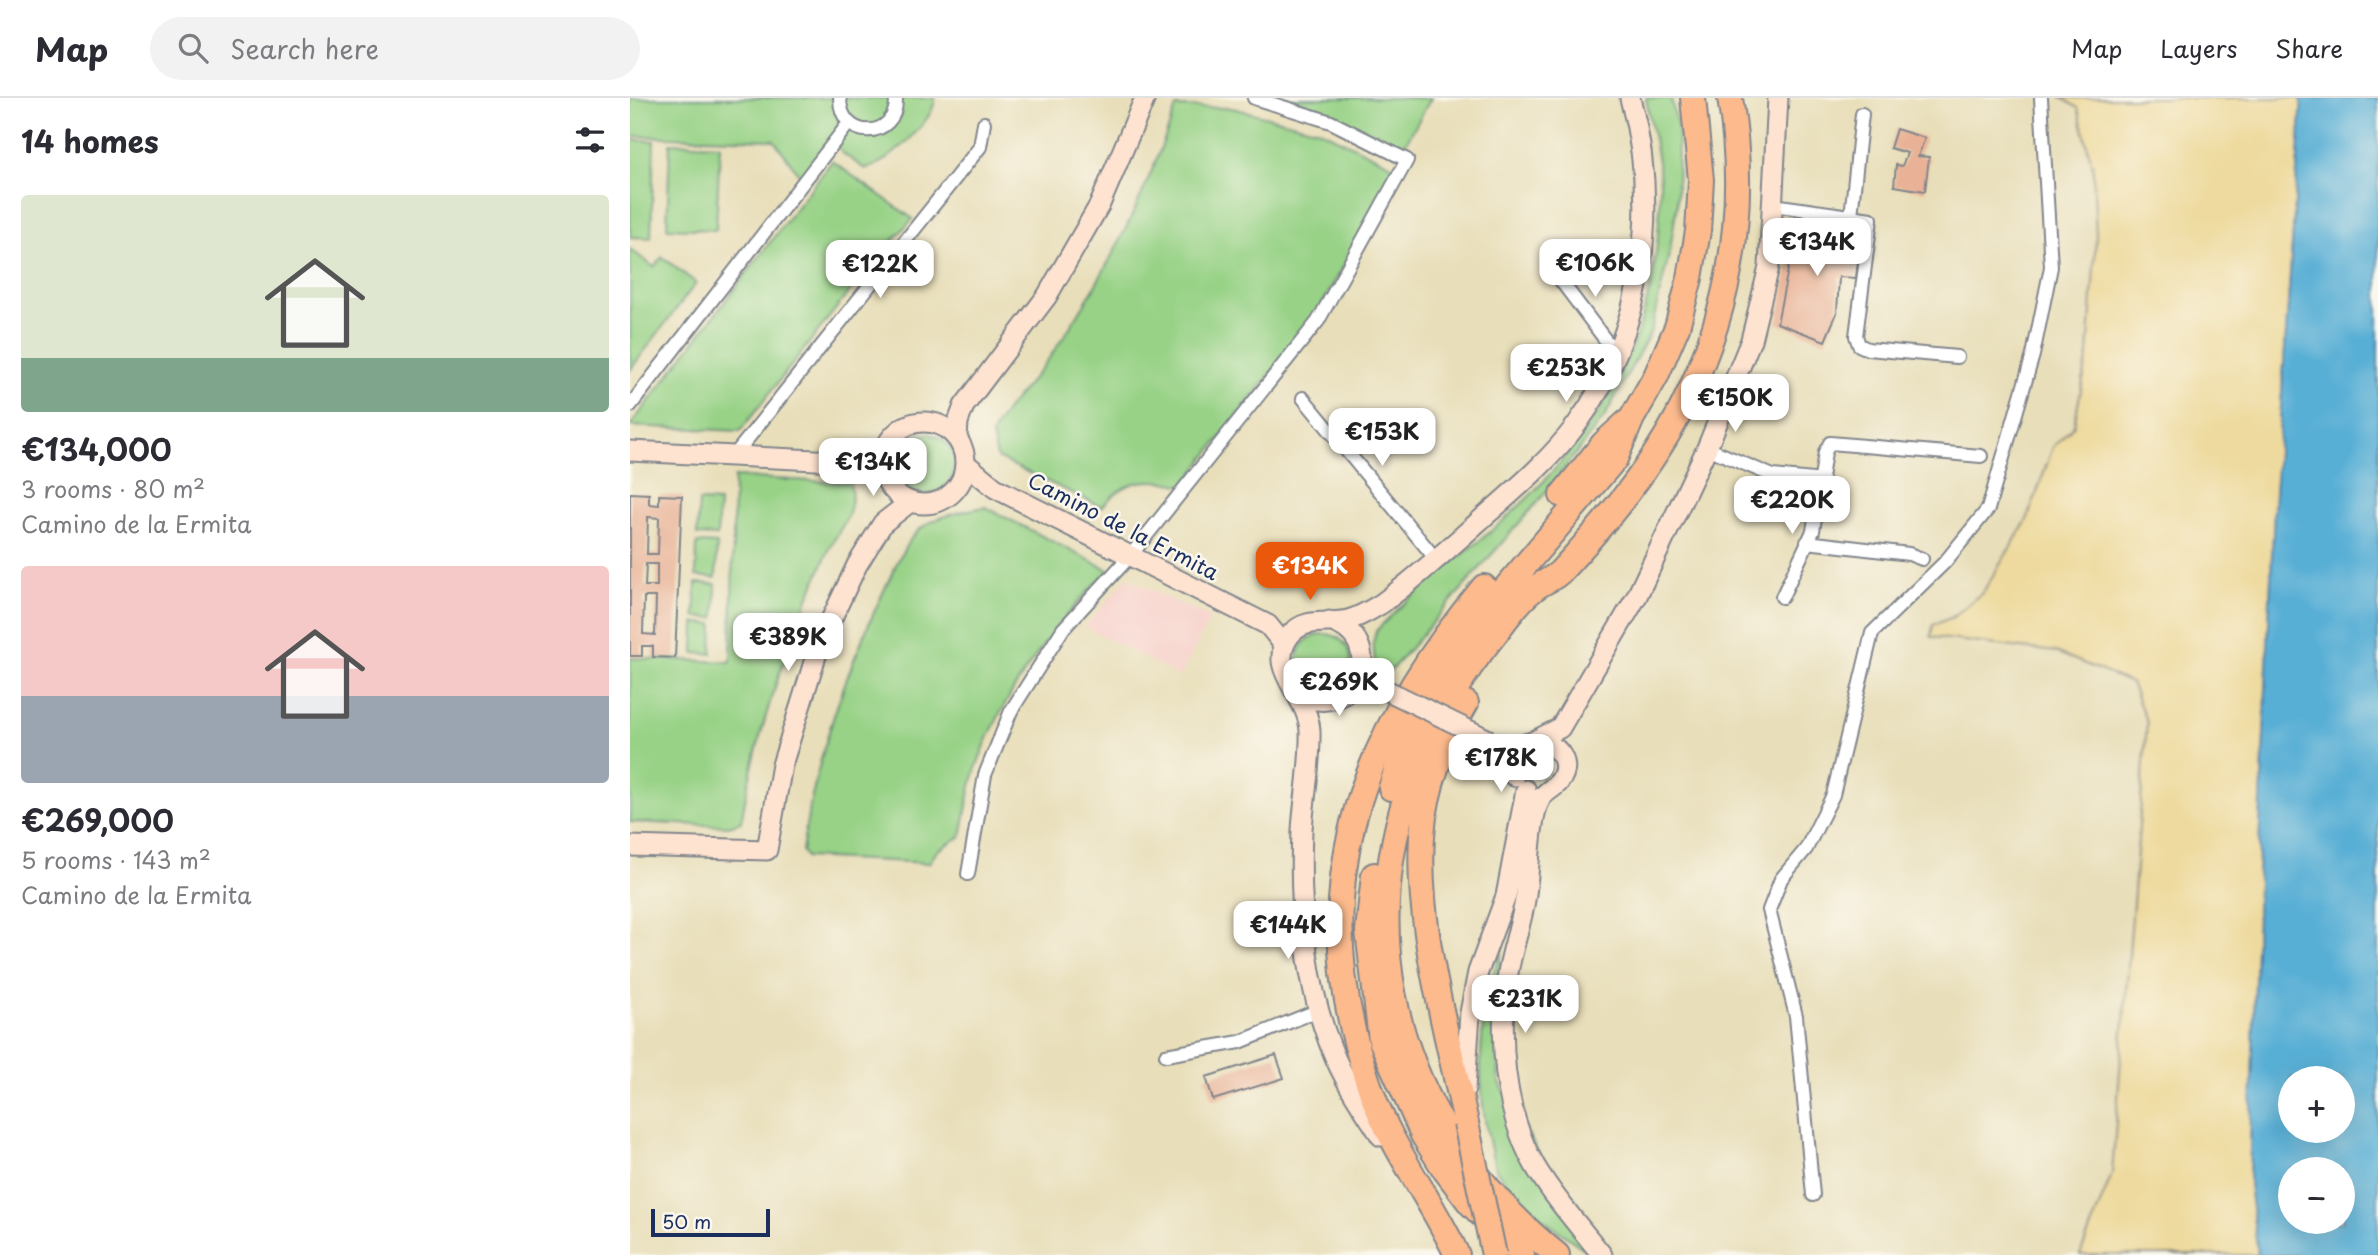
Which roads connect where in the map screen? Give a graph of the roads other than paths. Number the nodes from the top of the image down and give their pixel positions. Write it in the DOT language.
graph roads {
  1 [pos="840,98"];
  2 [pos="896,98"];
  3 [pos="1145,98"];
  4 [pos="1254,98"];
  5 [pos="1630,98"];
  6 [pos="1693,98"];
  7 [pos="1730,98"];
  8 [pos="1778,98"];
  9 [pos="2041,98"];
  10 [pos="1862,114"];
  11 [pos="849,123"];
  12 [pos="984,123"];
  13 [pos="1773,205"];
  14 [pos="1851,216"];
  15 [pos="1549,265"];
  16 [pos="1616,354"];
  17 [pos="1957,357"];
  18 [pos="1303,398"];
  19 [pos="630,406"];
  20 [pos="964,406"];
  21 [pos="1632,418"];
  22 [pos="932,423"];
  23 [pos="957,438"];
  24 [pos="1707,448"];
  25 [pos="884,450"];
  26 [pos="630,451"];
  27 [pos="1982,456"];
  28 [pos="733,457"];
  29 [pos="857,462"];
  30 [pos="965,463"];
  31 [pos="887,480"];
  32 [pos="1823,481"];
  33 [pos="959,485"];
  34 [pos="995,488"];
  35 [pos="911,502"];
  36 [pos="883,523"];
  37 [pos="1807,542"];
  38 [pos="1131,555"];
  39 [pos="1435,558"];
  40 [pos="1922,559"];
  41 [pos="1558,575"];
  42 [pos="1782,597"];
  43 [pos="1328,621"];
  44 [pos="1268,625"];
  45 [pos="1301,626"];
  46 [pos="1283,649"];
  47 [pos="1359,677"];
  48 [pos="1298,693"];
  49 [pos="1560,728"];
  50 [pos="1493,742"];
  51 [pos="1530,743"];
  52 [pos="1561,756"];
  53 [pos="1512,771"];
  54 [pos="1526,790"];
  55 [pos="1549,790"];
  56 [pos="630,846"];
  57 [pos="968,874"];
  58 [pos="1319,1010"];
  59 [pos="1166,1055"];
  60 [pos="1466,1123"];
  61 [pos="1413,1176"];
  62 [pos="1813,1195"];
  63 [pos="1457,1255"];
  64 [pos="1494,1255"];
  65 [pos="1522,1255"];
  66 [pos="1558,1255"];
  67 [pos="1602,1255"];
  1 -- 11 [label="street"];
  2 -- 11 [label="street"];
  3 -- 20 [label="street"];
  4 -- 38 [label="street"];
  5 -- 16 [label="street"];
  6 -- 21 [label="highway"];
  7 -- 41 [label="highway"];
  8 -- 13 [label="street"];
  9 -- 62 [label="street"];
  10 -- 14 [label="street"];
  11 -- 19 [label="street"];
  12 -- 28 [label="street"];
  13 -- 14 [label="street"];
  13 -- 24 [label="street"];
  14 -- 17 [label="street"];
  15 -- 16 [label="street"];
  16 -- 39 [label="street"];
  18 -- 39 [label="street"];
  20 -- 22 [label="street"];
  20 -- 23 [label="street"];
  21 -- 61 [label="highway"];
  21 -- 65 [label="highway"];
  22 -- 23 [label="street"];
  22 -- 25 [label="street"];
  23 -- 30 [label="street"];
  24 -- 32 [label="street"];
  24 -- 49 [label="street"];
  25 -- 29 [label="street"];
  25 -- 31 [label="street"];
  26 -- 28 [label="street"];
  27 -- 32 [label="street"];
  28 -- 29 [label="street"];
  29 -- 31 [label="street"];
  30 -- 33 [label="street"];
  30 -- 34 [label="street, Camino de la Ermita"];
  31 -- 35 [label="street"];
  31 -- 36 [label="street"];
  32 -- 37 [label="street"];
  33 -- 34 [label="street, Camino de la Ermita"];
  33 -- 35 [label="street"];
  34 -- 38 [label="street, Camino de la Ermita"];
  35 -- 36 [label="street"];
  36 -- 56 [label="street"];
  37 -- 40 [label="street"];
  37 -- 42 [label="street"];
  38 -- 44 [label="street, Camino de la Ermita"];
  38 -- 57 [label="street"];
  39 -- 43 [label="street"];
  41 -- 60 [label="highway"];
  41 -- 66 [label="highway"];
  43 -- 45 [label="street"];
  43 -- 47 [label="street"];
  44 -- 45 [label="street, Camino de la Ermita"];
  44 -- 46 [label="street"];
  45 -- 46 [label="street"];
  46 -- 48 [label="street"];
  47 -- 48 [label="street"];
  47 -- 50 [label="street, bridge"];
  48 -- 58 [label="street"];
  49 -- 51 [label="street"];
  49 -- 52 [label="street"];
  50 -- 51 [label="street"];
  50 -- 53 [label="street"];
  51 -- 52 [label="street"];
  51 -- 53 [label="street"];
  52 -- 55 [label="street"];
  53 -- 54 [label="street"];
  54 -- 55 [label="street"];
  54 -- 60 [label="street"];
  55 -- 67 [label="street"];
  58 -- 59 [label="street"];
  58 -- 61 [label="street"];
  60 -- 64 [label="highway, bridge"];
  61 -- 63 [label="highway"];
}
